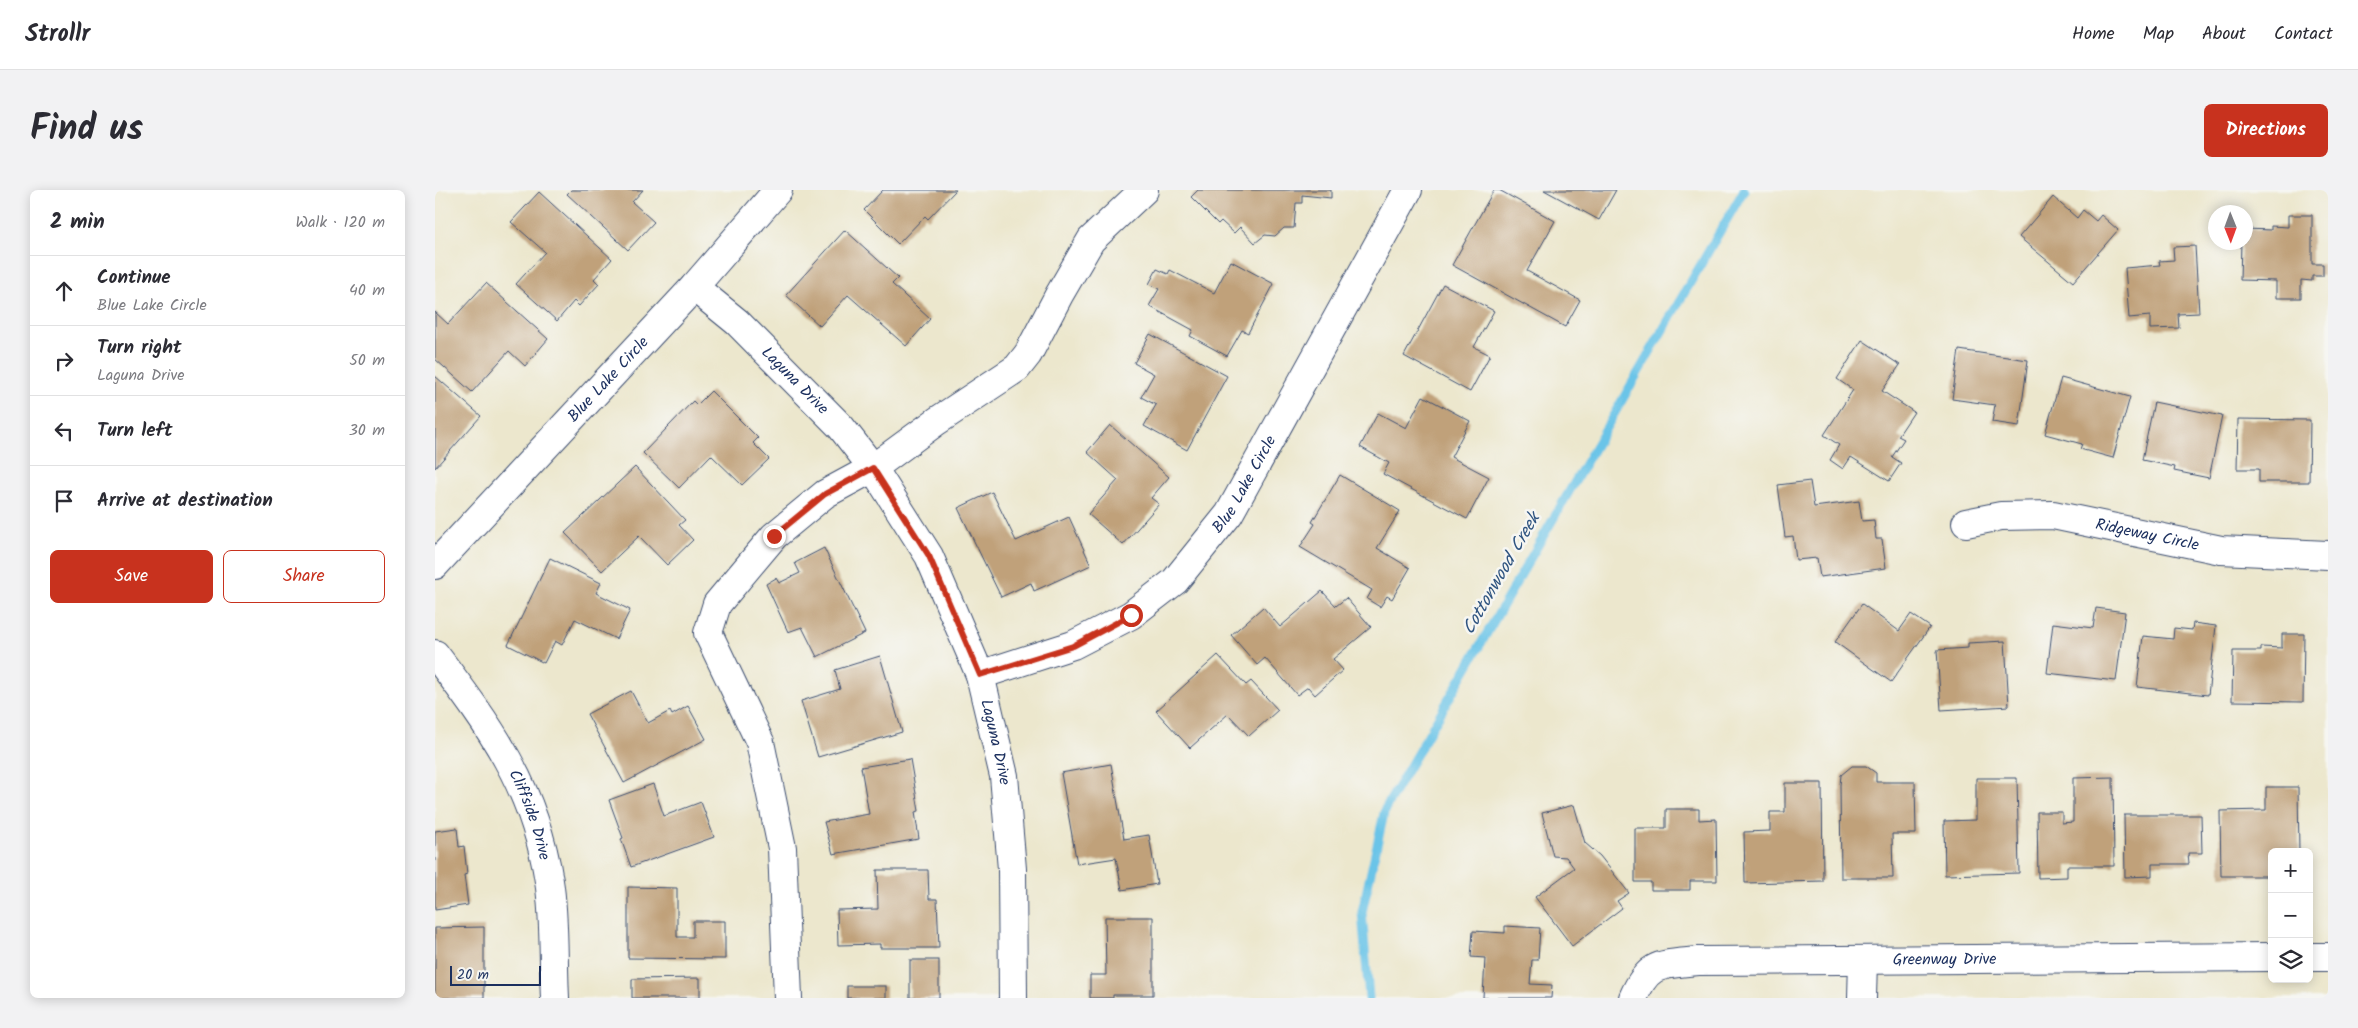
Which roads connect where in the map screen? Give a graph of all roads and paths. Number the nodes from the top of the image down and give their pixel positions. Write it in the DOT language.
graph roads {
  1 [pos="778,190"];
  2 [pos="1144,190"];
  3 [pos="1408,190"];
  4 [pos="694,287"];
  5 [pos="873,468"];
  6 [pos="1966,523"];
  7 [pos="2328,556"];
  8 [pos="435,565"];
  9 [pos="435,654"];
  10 [pos="980,675"];
  11 [pos="2268,957"];
  12 [pos="2313,957"];
  13 [pos="2328,957"];
  14 [pos="1863,960"];
  15 [pos="555,998"];
  16 [pos="788,998"];
  17 [pos="1013,998"];
  18 [pos="1633,998"];
  19 [pos="1862,998"];
  1 -- 4 [label="street, Blue Lake Circle"];
  2 -- 5 [label="street"];
  3 -- 10 [label="street, Blue Lake Circle"];
  4 -- 5 [label="street, Laguna Drive"];
  4 -- 8 [label="street, Blue Lake Circle"];
  5 -- 10 [label="street, Laguna Drive"];
  5 -- 16 [label="street"];
  6 -- 7 [label="street, Ridgeway Circle"];
  9 -- 15 [label="street, Cliffside Drive"];
  10 -- 17 [label="street, Laguna Drive"];
  11 -- 14 [label="street, Greenway Drive"];
  12 -- 13 [label="street"];
  14 -- 18 [label="street, Greenway Drive"];
  14 -- 19 [label="street"];
}
